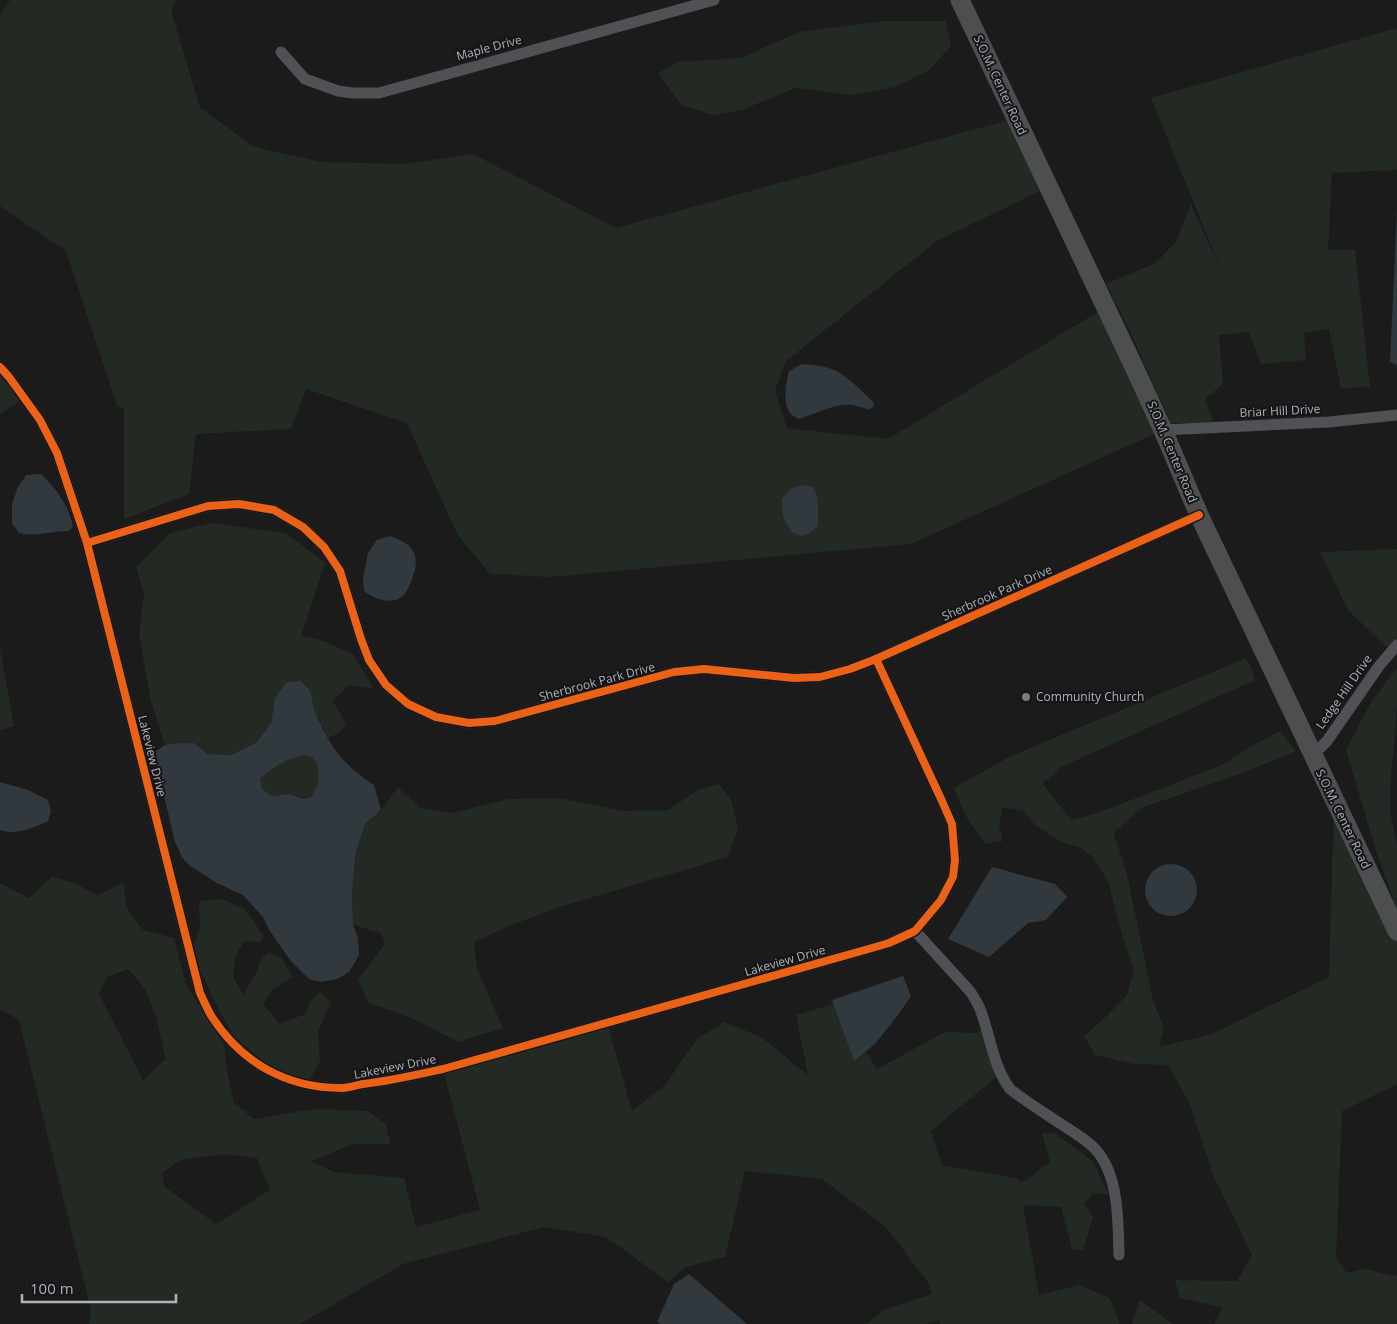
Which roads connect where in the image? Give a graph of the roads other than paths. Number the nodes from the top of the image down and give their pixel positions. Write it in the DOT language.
graph roads {
  1 [pos="714,0"];
  2 [pos="960,0"];
  3 [pos="282,52"];
  4 [pos="0,367"];
  5 [pos="1397,416"];
  6 [pos="1163,430"];
  7 [pos="1199,515"];
  8 [pos="87,543"];
  9 [pos="1397,645"];
  10 [pos="876,658"];
  11 [pos="1313,755"];
  12 [pos="915,931"];
  13 [pos="1397,931"];
  14 [pos="1119,1255"];
  1 -- 3 [label="street, Maple Drive"];
  2 -- 6 [label="main road, S.O.M. Center Road"];
  4 -- 8 [label="street, Lakeview Drive"];
  5 -- 6 [label="street, Briar Hill Drive"];
  6 -- 7 [label="main road, S.O.M. Center Road"];
  7 -- 10 [label="street, Sherbrook Park Drive"];
  7 -- 11 [label="main road, S.O.M. Center Road"];
  8 -- 10 [label="street, Sherbrook Park Drive"];
  8 -- 12 [label="street, Lakeview Drive"];
  9 -- 11 [label="street, Ledge Hill Drive"];
  10 -- 12 [label="street, Lakeview Drive"];
  11 -- 13 [label="main road, S.O.M. Center Road"];
  12 -- 14 [label="street"];
}
